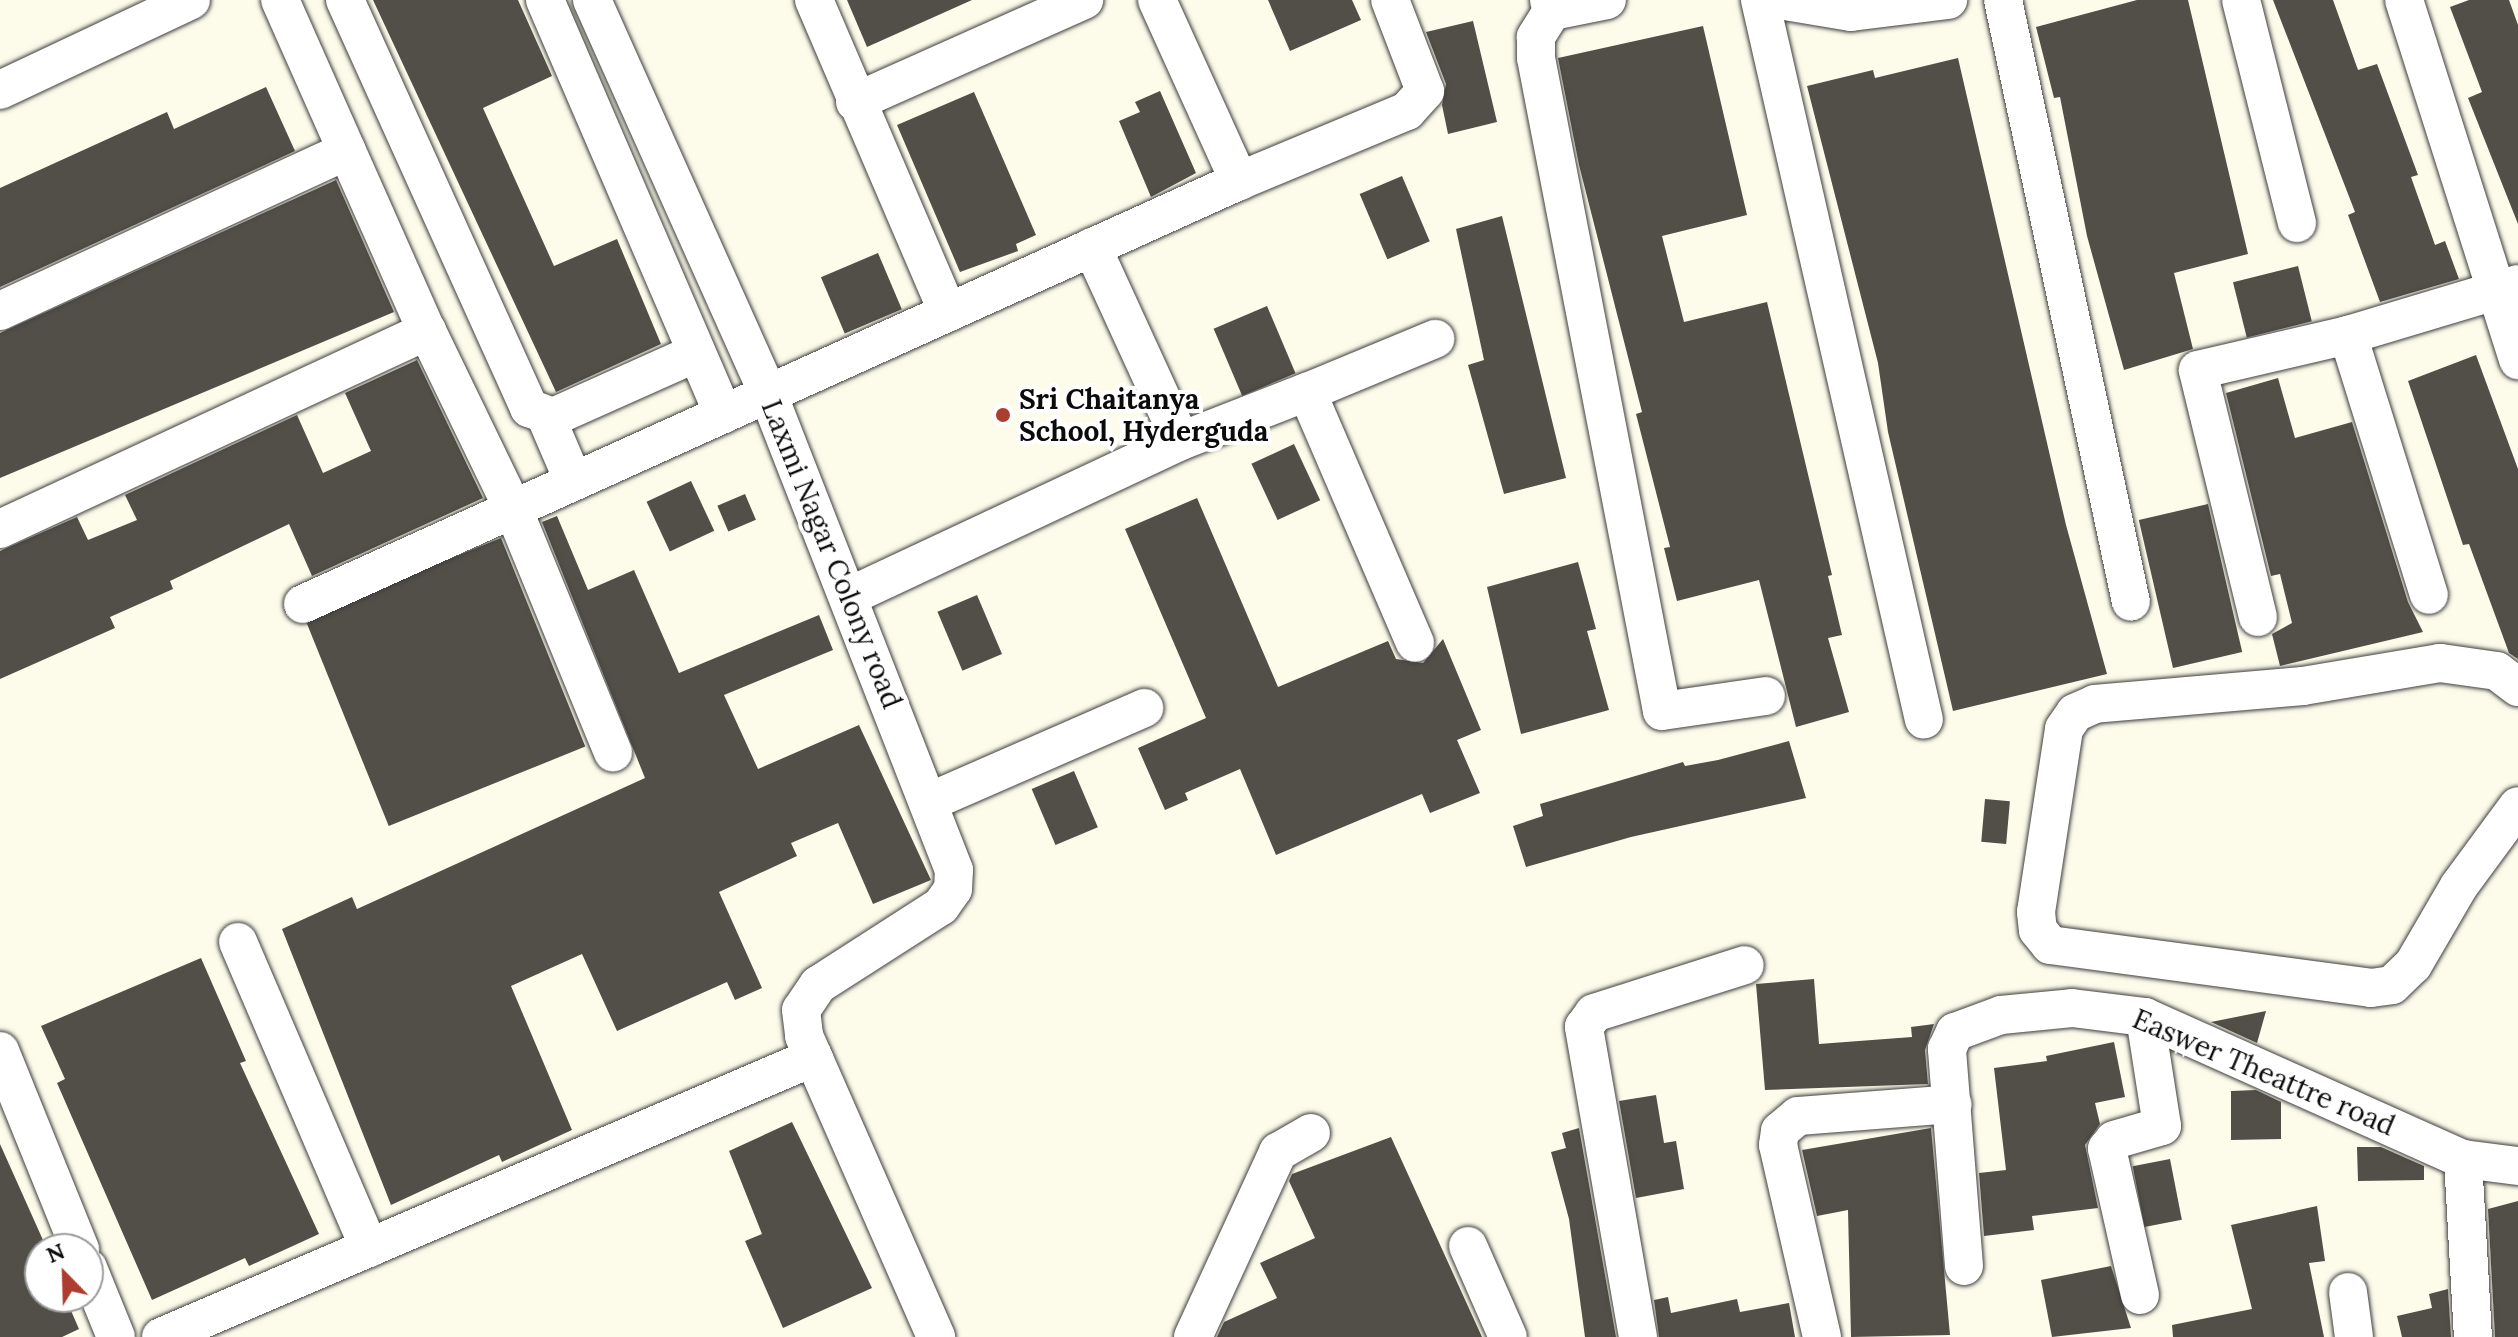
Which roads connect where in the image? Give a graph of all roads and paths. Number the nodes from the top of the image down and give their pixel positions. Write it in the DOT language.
graph roads {
  1 [pos="191,0"];
  2 [pos="280,0"];
  3 [pos="345,0"];
  4 [pos="545,0"];
  5 [pos="592,0"];
  6 [pos="814,0"];
  7 [pos="1084,0"];
  8 [pos="1157,0"];
  9 [pos="1390,0"];
  10 [pos="1607,0"];
  11 [pos="1760,0"];
  12 [pos="1779,0"];
  13 [pos="1948,0"];
  14 [pos="2003,0"];
  15 [pos="2241,0"];
  16 [pos="2404,0"];
  17 [pos="1551,5"];
  18 [pos="0,90"];
  19 [pos="855,102"];
  20 [pos="347,151"];
  21 [pos="1239,181"];
  22 [pos="2297,223"];
  23 [pos="1092,247"];
  24 [pos="2506,288"];
  25 [pos="0,311"];
  26 [pos="948,312"];
  27 [pos="427,331"];
  28 [pos="2348,335"];
  29 [pos="1435,339"];
  30 [pos="696,353"];
  31 [pos="2518,360"];
  32 [pos="1307,392"];
  33 [pos="768,394"];
  34 [pos="723,414"];
  35 [pos="546,417"];
  36 [pos="1181,441"];
  37 [pos="573,480"];
  38 [pos="514,511"];
  39 [pos="0,529"];
  40 [pos="2429,595"];
  41 [pos="850,596"];
  42 [pos="2131,602"];
  43 [pos="303,604"];
  44 [pos="2258,617"];
  45 [pos="1415,643"];
  46 [pos="2518,687"];
  47 [pos="1766,696"];
  48 [pos="1144,708"];
  49 [pos="1924,720"];
  50 [pos="613,752"];
  51 [pos="929,802"];
  52 [pos="2518,806"];
  53 [pos="238,942"];
  54 [pos="1745,965"];
  55 [pos="2145,1017"];
  56 [pos="0,1051"];
  57 [pos="814,1057"];
  58 [pos="1953,1104"];
  59 [pos="1311,1133"];
  60 [pos="2463,1159"];
  61 [pos="2518,1166"];
  62 [pos="74,1233"];
  63 [pos="1468,1246"];
  64 [pos="369,1248"];
  65 [pos="1964,1266"];
  66 [pos="2348,1292"];
  67 [pos="2140,1295"];
  68 [pos="104,1307"];
  69 [pos="116,1337"];
  70 [pos="161,1337"];
  71 [pos="936,1337"];
  72 [pos="1193,1337"];
  73 [pos="1508,1337"];
  74 [pos="1638,1337"];
  75 [pos="1822,1337"];
  76 [pos="2354,1337"];
  77 [pos="2473,1337"];
  1 -- 18 [label="street"];
  2 -- 20 [label="street"];
  3 -- 35 [label="street"];
  4 -- 30 [label="street"];
  5 -- 33 [label="street, Laxmi Nagar Colony road"];
  6 -- 19 [label="street"];
  7 -- 19 [label="street"];
  8 -- 21 [label="street"];
  9 -- 21 [label="street"];
  10 -- 17 [label="street"];
  11 -- 49 [label="street"];
  12 -- 13 [label="street"];
  14 -- 42 [label="street"];
  15 -- 22 [label="street"];
  16 -- 24 [label="street"];
  17 -- 47 [label="street"];
  19 -- 26 [label="street"];
  20 -- 25 [label="street"];
  20 -- 27 [label="street"];
  21 -- 23 [label="street"];
  23 -- 26 [label="street"];
  23 -- 36 [label="street"];
  24 -- 28 [label="street"];
  24 -- 31 [label="street"];
  26 -- 33 [label="street"];
  27 -- 38 [label="street"];
  27 -- 39 [label="street"];
  28 -- 40 [label="street"];
  28 -- 44 [label="street"];
  29 -- 32 [label="street"];
  30 -- 34 [label="street"];
  30 -- 35 [label="street"];
  32 -- 36 [label="street"];
  32 -- 45 [label="street"];
  33 -- 34 [label="street"];
  33 -- 41 [label="street, Laxmi Nagar Colony road"];
  34 -- 37 [label="street"];
  35 -- 37 [label="street"];
  36 -- 41 [label="street"];
  37 -- 38 [label="street"];
  38 -- 43 [label="street"];
  38 -- 50 [label="street"];
  41 -- 51 [label="street, Laxmi Nagar Colony road"];
  46 -- 52 [label="street"];
  48 -- 51 [label="street"];
  51 -- 57 [label="street, Laxmi Nagar Colony road"];
  53 -- 64 [label="street"];
  54 -- 74 [label="street"];
  55 -- 58 [label="street, Easwer Theattre road"];
  55 -- 60 [label="street, Easwer Theattre road"];
  55 -- 67 [label="street"];
  56 -- 62 [label="street"];
  57 -- 64 [label="street"];
  57 -- 71 [label="street, Laxmi Nagar Colony road"];
  58 -- 65 [label="street, Easwer Theattre road"];
  58 -- 75 [label="street"];
  59 -- 72 [label="street"];
  60 -- 61 [label="street, Easwer Theattre road"];
  60 -- 77 [label="street"];
  63 -- 73 [label="street"];
  64 -- 70 [label="street"];
  66 -- 76 [label="street"];
  68 -- 69 [label="street"];
}
